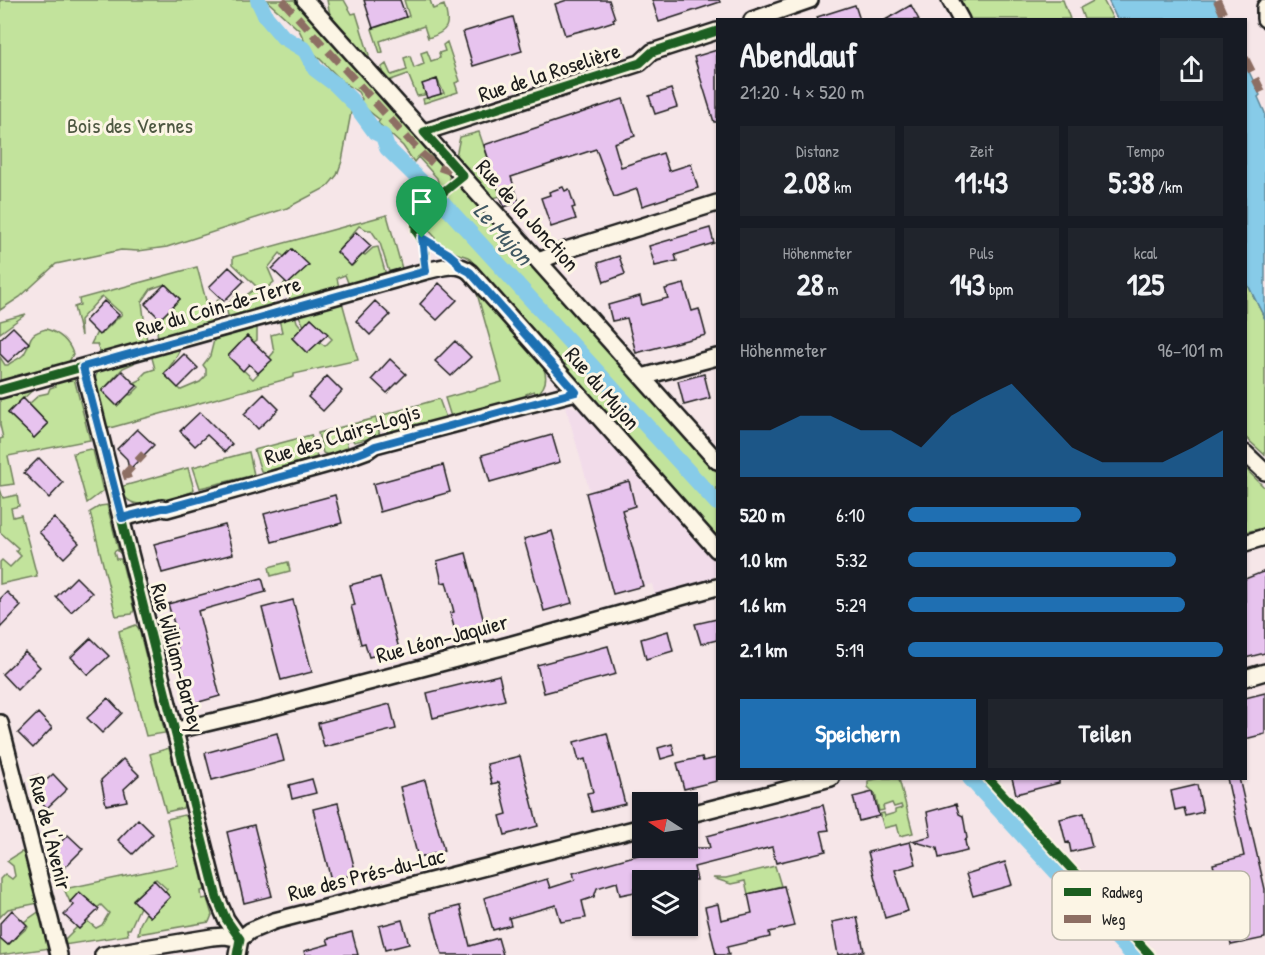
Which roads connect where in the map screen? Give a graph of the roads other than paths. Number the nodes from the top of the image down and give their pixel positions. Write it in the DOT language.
graph roads {
  1 [pos="305,0"];
  2 [pos="810,0"];
  3 [pos="950,0"];
  4 [pos="1265,7"];
  5 [pos="758,18"];
  6 [pos="960,18"];
  7 [pos="1265,19"];
  8 [pos="716,31"];
  9 [pos="424,132"];
  10 [pos="716,203"];
  11 [pos="539,261"];
  12 [pos="449,266"];
  13 [pos="716,357"];
  14 [pos="83,367"];
  15 [pos="642,377"];
  16 [pos="0,390"];
  17 [pos="576,392"];
  18 [pos="1247,455"];
  19 [pos="716,460"];
  20 [pos="1265,472"];
  21 [pos="122,518"];
  22 [pos="1265,537"];
  23 [pos="1247,542"];
  24 [pos="716,549"];
  25 [pos="716,587"];
  26 [pos="1265,672"];
  27 [pos="1247,677"];
  28 [pos="0,723"];
  29 [pos="177,730"];
  30 [pos="823,780"];
  31 [pos="698,812"];
  32 [pos="632,830"];
  33 [pos="240,939"];
  34 [pos="59,955"];
  35 [pos="104,955"];
  36 [pos="237,955"];
  1 -- 9 [label="street, Rue de la Jonction"];
  2 -- 5 [label="street"];
  3 -- 6 [label="street"];
  4 -- 7 [label="street"];
  8 -- 9 [label="street, Rue de la Roselière"];
  9 -- 11 [label="street, Rue de la Jonction"];
  10 -- 11 [label="street"];
  11 -- 15 [label="street, Rue de la Jonction"];
  12 -- 14 [label="street, Rue du Coin-de-Terre"];
  12 -- 17 [label="street, Rue du Mujon"];
  13 -- 15 [label="street"];
  14 -- 16 [label="street, Rue du Coin-de-Terre"];
  14 -- 21 [label="street, Rue William-Barbey"];
  15 -- 19 [label="street, Rue de la Jonction"];
  17 -- 21 [label="street, Rue des Clairs-Logis"];
  17 -- 24 [label="street, Rue du Mujon"];
  18 -- 20 [label="street"];
  21 -- 29 [label="street, Rue William-Barbey"];
  22 -- 23 [label="street"];
  25 -- 29 [label="street, Rue Léon-Jaquier"];
  26 -- 27 [label="street"];
  28 -- 34 [label="street, Rue de l'Avenir"];
  29 -- 33 [label="street, Rue William-Barbey"];
  30 -- 31 [label="street"];
  32 -- 33 [label="street, Rue des Prés-du-Lac"];
  33 -- 35 [label="street"];
  33 -- 36 [label="street"];
}
